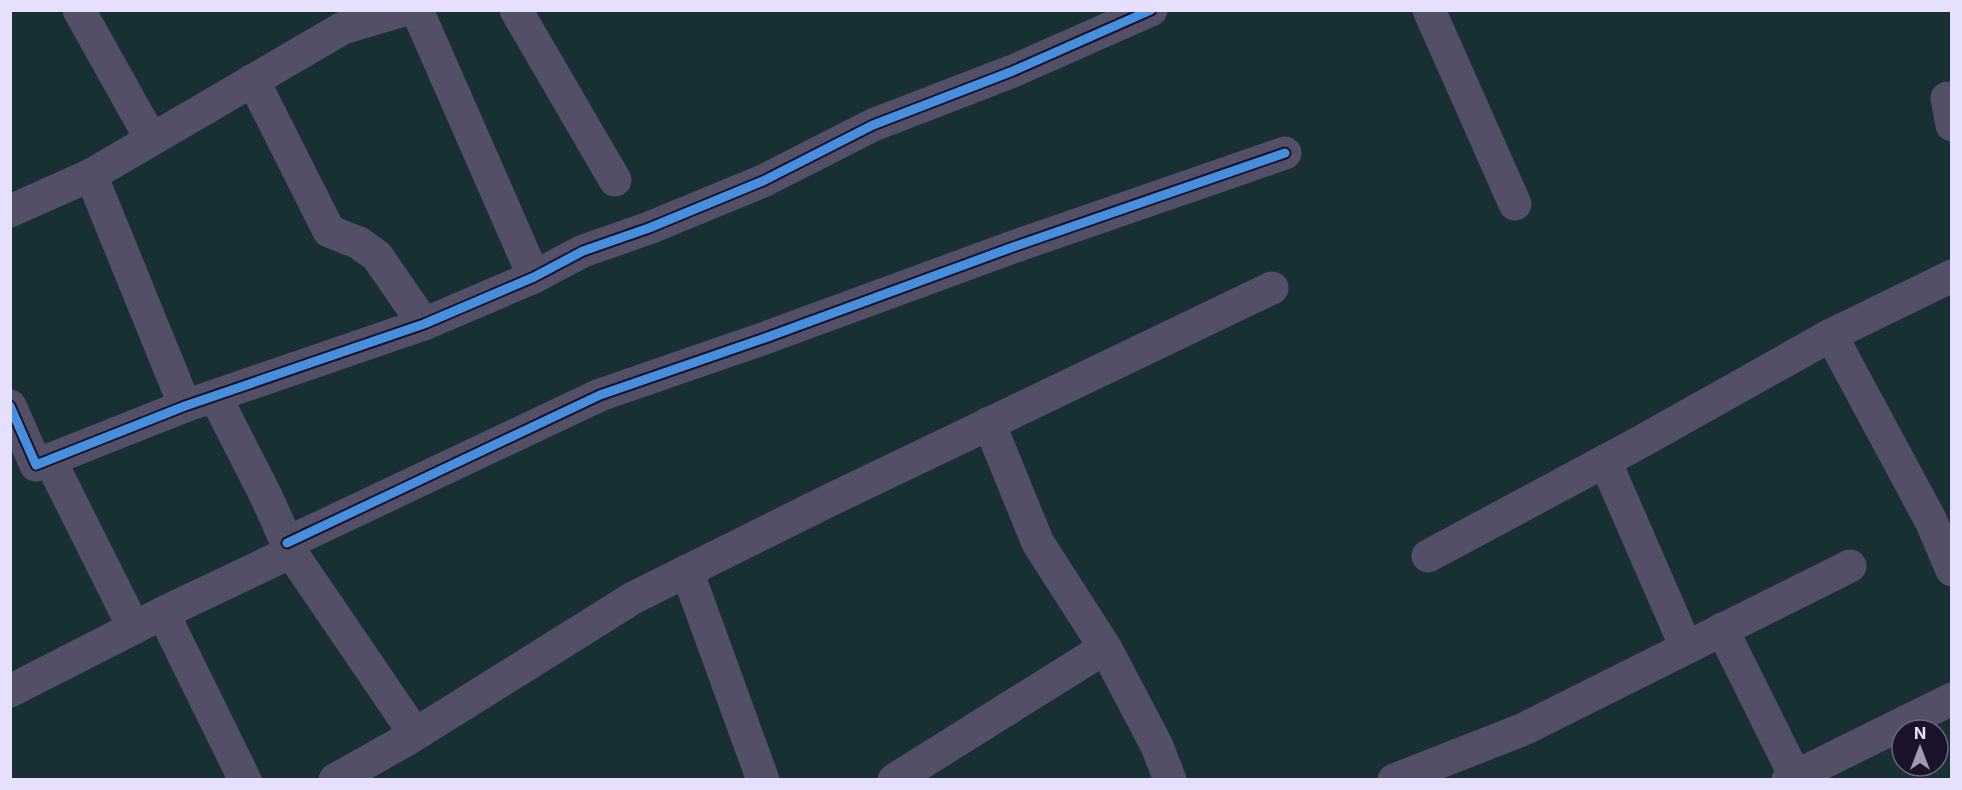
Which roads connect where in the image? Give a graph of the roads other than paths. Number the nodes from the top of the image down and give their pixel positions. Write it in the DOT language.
graph roads {
  1 [pos="79,10"];
  2 [pos="404,10"];
  3 [pos="417,10"];
  4 [pos="516,10"];
  5 [pos="1151,10"];
  6 [pos="1428,10"];
  7 [pos="339,19"];
  8 [pos="253,80"];
  9 [pos="151,139"];
  10 [pos="1285,153"];
  11 [pos="91,175"];
  12 [pos="615,180"];
  13 [pos="1515,204"];
  14 [pos="10,211"];
  15 [pos="534,276"];
  16 [pos="1952,276"];
  17 [pos="1272,288"];
  18 [pos="424,324"];
  19 [pos="1831,335"];
  20 [pos="200,401"];
  21 [pos="10,406"];
  22 [pos="989,423"];
  23 [pos="1605,461"];
  24 [pos="32,467"];
  25 [pos="289,548"];
  26 [pos="1428,556"];
  27 [pos="1850,566"];
  28 [pos="1952,570"];
  29 [pos="687,571"];
  30 [pos="163,614"];
  31 [pos="134,628"];
  32 [pos="1722,629"];
  33 [pos="1686,648"];
  34 [pos="1106,650"];
  35 [pos="10,691"];
  36 [pos="1952,699"];
  37 [pos="415,734"];
  38 [pos="1793,779"];
  39 [pos="245,780"];
  40 [pos="335,780"];
  41 [pos="763,780"];
  42 [pos="894,780"];
  43 [pos="1170,780"];
  44 [pos="1394,780"];
  1 -- 9 [label="street"];
  2 -- 7 [label="street"];
  3 -- 15 [label="street"];
  4 -- 12 [label="street"];
  5 -- 15 [label="street"];
  6 -- 13 [label="street"];
  7 -- 8 [label="street"];
  8 -- 9 [label="street"];
  8 -- 18 [label="street"];
  9 -- 11 [label="street"];
  10 -- 25 [label="street"];
  11 -- 14 [label="street"];
  11 -- 20 [label="street"];
  15 -- 18 [label="street"];
  16 -- 19 [label="street"];
  17 -- 22 [label="street"];
  18 -- 20 [label="street"];
  19 -- 23 [label="street"];
  19 -- 28 [label="street"];
  20 -- 24 [label="street"];
  20 -- 25 [label="street"];
  21 -- 24 [label="street"];
  22 -- 29 [label="street"];
  22 -- 34 [label="street"];
  23 -- 26 [label="street"];
  23 -- 33 [label="street"];
  24 -- 31 [label="street"];
  25 -- 30 [label="street"];
  25 -- 37 [label="street"];
  27 -- 32 [label="street"];
  29 -- 37 [label="street"];
  29 -- 41 [label="street"];
  30 -- 31 [label="street"];
  30 -- 39 [label="street"];
  31 -- 35 [label="street"];
  32 -- 33 [label="street"];
  32 -- 38 [label="street"];
  33 -- 44 [label="street"];
  34 -- 42 [label="street"];
  34 -- 43 [label="street"];
  36 -- 38 [label="street"];
  37 -- 40 [label="street"];
}
